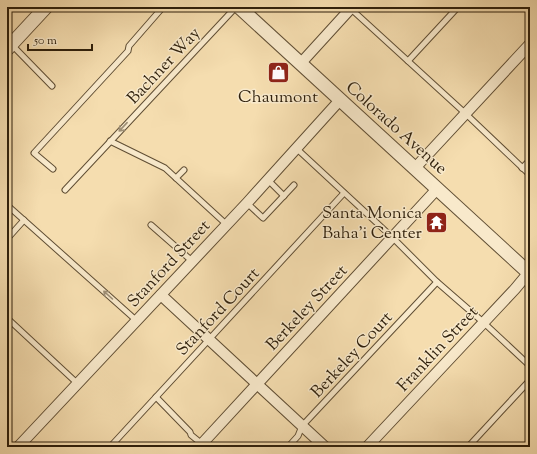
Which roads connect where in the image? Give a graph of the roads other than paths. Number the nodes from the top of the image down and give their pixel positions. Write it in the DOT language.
graph roads {
  1 [pos="46,7"];
  2 [pos="163,7"];
  3 [pos="236,7"];
  4 [pos="239,7"];
  5 [pos="458,7"];
  6 [pos="351,8"];
  7 [pos="530,44"];
  8 [pos="8,45"];
  9 [pos="408,61"];
  10 [pos="301,63"];
  11 [pos="52,86"];
  12 [pos="340,100"];
  13 [pos="466,114"];
  14 [pos="110,141"];
  15 [pos="296,148"];
  16 [pos="530,160"];
  17 [pos="415,168"];
  18 [pos="522,168"];
  19 [pos="53,169"];
  20 [pos="184,170"];
  21 [pos="530,175"];
  22 [pos="176,178"];
  23 [pos="268,180"];
  24 [pos="294,185"];
  25 [pos="437,189"];
  26 [pos="65,190"];
  27 [pos="344,193"];
  28 [pos="284,196"];
  29 [pos="247,203"];
  30 [pos="7,205"];
  31 [pos="24,220"];
  32 [pos="226,224"];
  33 [pos="151,225"];
  34 [pos="392,237"];
  35 [pos="7,239"];
  36 [pos="192,261"];
  37 [pos="530,273"];
  38 [pos="437,282"];
  39 [pos="161,295"];
  40 [pos="7,318"];
  41 [pos="137,320"];
  42 [pos="483,322"];
  43 [pos="210,340"];
  44 [pos="530,366"];
  45 [pos="530,380"];
  46 [pos="78,384"];
  47 [pos="257,384"];
  48 [pos="156,397"];
  49 [pos="302,426"];
  50 [pos="200,445"];
  51 [pos="18,447"];
  52 [pos="110,447"];
  53 [pos="288,447"];
  54 [pos="325,447"];
  55 [pos="367,447"];
  56 [pos="468,447"];
  1 -- 8 [label="street"];
  2 -- 19 [label="lane"];
  3 -- 14 [label="lane, Bachner Way, one-way"];
  4 -- 10 [label="street, Colorado Avenue"];
  5 -- 9 [label="lane"];
  6 -- 9 [label="lane"];
  6 -- 10 [label="street"];
  7 -- 13 [label="street"];
  8 -- 11 [label="lane"];
  9 -- 13 [label="lane"];
  10 -- 12 [label="street, Colorado Avenue"];
  12 -- 15 [label="street, Stanford Street"];
  12 -- 17 [label="street, Colorado Avenue"];
  13 -- 17 [label="street"];
  13 -- 18 [label="lane"];
  14 -- 22 [label="lane"];
  14 -- 26 [label="lane, Bachner Way"];
  15 -- 23 [label="street, Stanford Street"];
  15 -- 27 [label="lane"];
  16 -- 18 [label="lane"];
  17 -- 25 [label="street, Colorado Avenue"];
  18 -- 21 [label="lane"];
  20 -- 22 [label="lane"];
  22 -- 32 [label="lane"];
  23 -- 28 [label="lane"];
  23 -- 29 [label="street, Stanford Street"];
  24 -- 28 [label="lane"];
  25 -- 34 [label="street, Berkeley Street"];
  25 -- 37 [label="street, Colorado Avenue"];
  27 -- 34 [label="lane"];
  27 -- 43 [label="lane, Stanford Court"];
  28 -- 29 [label="lane"];
  29 -- 32 [label="street, Stanford Street"];
  30 -- 31 [label="lane"];
  31 -- 35 [label="lane"];
  41 -- 31 [label="lane, one-way"];
  32 -- 36 [label="street, Stanford Street"];
  33 -- 36 [label="lane"];
  34 -- 38 [label="lane"];
  34 -- 47 [label="street, Berkeley Street"];
  36 -- 39 [label="street, Stanford Street"];
  37 -- 42 [label="street, Franklin Street"];
  38 -- 42 [label="lane"];
  38 -- 49 [label="lane, Berkeley Court"];
  39 -- 41 [label="street, Stanford Street"];
  39 -- 43 [label="street"];
  40 -- 46 [label="lane"];
  41 -- 46 [label="street, Stanford Street"];
  42 -- 44 [label="lane"];
  42 -- 55 [label="street, Franklin Street"];
  43 -- 47 [label="street"];
  43 -- 48 [label="lane, Stanford Court"];
  45 -- 56 [label="lane"];
  46 -- 51 [label="street, Stanford Street"];
  47 -- 49 [label="street"];
  47 -- 50 [label="street, Berkeley Street"];
  48 -- 50 [label="lane"];
  48 -- 52 [label="lane, Stanford Court"];
  49 -- 53 [label="lane, Berkeley Court"];
  49 -- 54 [label="street"];
}
